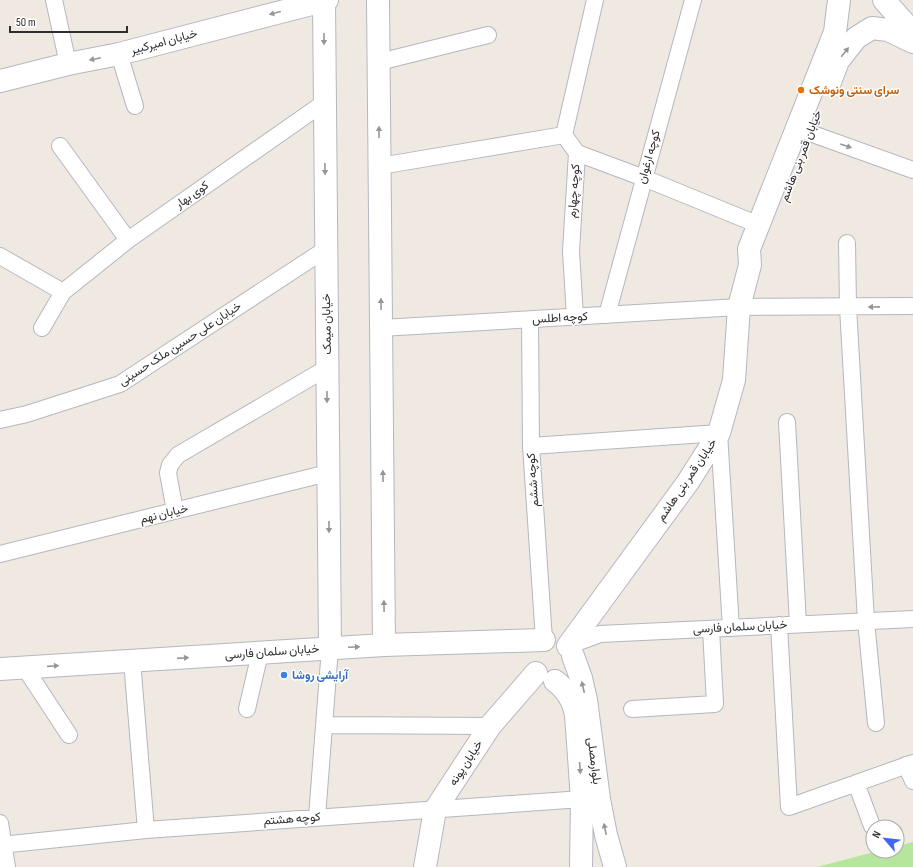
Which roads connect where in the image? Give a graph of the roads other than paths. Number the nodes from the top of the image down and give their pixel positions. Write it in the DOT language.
graph roads {
  1 [pos="54,0"];
  2 [pos="325,0"];
  3 [pos="378,0"];
  4 [pos="595,0"];
  5 [pos="693,0"];
  6 [pos="839,0"];
  7 [pos="884,0"];
  8 [pos="295,4"];
  9 [pos="913,33"];
  10 [pos="488,35"];
  11 [pos="913,42"];
  12 [pos="119,54"];
  13 [pos="379,62"];
  14 [pos="68,64"];
  15 [pos="0,81"];
  16 [pos="325,102"];
  17 [pos="135,106"];
  18 [pos="810,134"];
  19 [pos="564,135"];
  20 [pos="60,146"];
  21 [pos="577,153"];
  22 [pos="380,166"];
  23 [pos="913,170"];
  24 [pos="644,178"];
  25 [pos="758,225"];
  26 [pos="128,240"];
  27 [pos="847,243"];
  28 [pos="326,249"];
  29 [pos="0,256"];
  30 [pos="750,265"];
  31 [pos="63,292"];
  32 [pos="913,306"];
  33 [pos="848,307"];
  34 [pos="739,308"];
  35 [pos="607,315"];
  36 [pos="575,317"];
  37 [pos="530,320"];
  38 [pos="42,328"];
  39 [pos="381,328"];
  40 [pos="327,368"];
  41 [pos="0,420"];
  42 [pos="787,422"];
  43 [pos="719,433"];
  44 [pos="531,446"];
  45 [pos="328,473"];
  46 [pos="176,511"];
  47 [pos="0,554"];
  48 [pos="913,619"];
  49 [pos="866,621"];
  50 [pos="798,624"];
  51 [pos="779,625"];
  52 [pos="731,628"];
  53 [pos="711,629"];
  54 [pos="544,640"];
  55 [pos="384,645"];
  56 [pos="330,648"];
  57 [pos="571,651"];
  58 [pos="260,652"];
  59 [pos="132,661"];
  60 [pos="25,668"];
  61 [pos="0,669"];
  62 [pos="545,677"];
  63 [pos="248,709"];
  64 [pos="632,709"];
  65 [pos="876,723"];
  66 [pos="325,725"];
  67 [pos="490,726"];
  68 [pos="68,735"];
  69 [pos="910,764"];
  70 [pos="913,781"];
  71 [pos="856,783"];
  72 [pos="582,799"];
  73 [pos="435,810"];
  74 [pos="317,817"];
  75 [pos="869,819"];
  76 [pos="0,823"];
  77 [pos="146,830"];
  78 [pos="2,845"];
  79 [pos="7,867"];
  80 [pos="425,867"];
  81 [pos="581,867"];
  82 [pos="615,867"];
  1 -- 14 [label="street"];
  2 -- 8 [label="street, خیابان امیرکبیر"];
  2 -- 16 [label="street, خیابان میمک, one-way"];
  3 -- 13 [label="street"];
  4 -- 19 [label="street"];
  5 -- 24 [label="street, کوچه ارغوان"];
  6 -- 25 [label="street, خیابان قمر بنی هاشم"];
  7 -- 9 [label="street"];
  8 -- 12 [label="street, خیابان امیرکبیر, one-way"];
  10 -- 13 [label="street"];
  18 -- 11 [label="street, خیابان قمر بنی هاشم, one-way"];
  12 -- 14 [label="street, خیابان امیرکبیر, one-way"];
  12 -- 17 [label="street"];
  22 -- 13 [label="street, one-way"];
  14 -- 15 [label="street, خیابان امیرکبیر"];
  16 -- 26 [label="street, کوی بهار"];
  16 -- 28 [label="street, خیابان میمک, one-way"];
  18 -- 23 [label="street, one-way"];
  18 -- 30 [label="street, خیابان قمر بنی هاشم"];
  19 -- 21 [label="street, کوچه چهارم"];
  19 -- 22 [label="street"];
  20 -- 26 [label="street"];
  21 -- 24 [label="street"];
  21 -- 36 [label="street, کوچه چهارم"];
  39 -- 22 [label="street, one-way"];
  24 -- 25 [label="street"];
  24 -- 35 [label="street, کوچه ارغوان"];
  25 -- 30 [label="street, خیابان قمر بنی هاشم"];
  26 -- 31 [label="street, کوی بهار"];
  27 -- 33 [label="street"];
  28 -- 40 [label="street, خیابان میمک"];
  28 -- 41 [label="street, خیابان علی حسین ملک حسینی"];
  29 -- 31 [label="street"];
  30 -- 34 [label="street, خیابان قمر بنی هاشم"];
  31 -- 38 [label="street, کوی بهار"];
  32 -- 33 [label="street, کوچه اطلس, one-way"];
  33 -- 34 [label="street, کوچه اطلس"];
  33 -- 49 [label="street"];
  34 -- 35 [label="street, کوچه اطلس"];
  34 -- 43 [label="street, خیابان قمر بنی هاشم"];
  35 -- 36 [label="street, کوچه اطلس"];
  36 -- 37 [label="street, کوچه اطلس"];
  37 -- 39 [label="street, کوچه اطلس"];
  37 -- 44 [label="street, کوچه ششم"];
  55 -- 39 [label="street, one-way"];
  40 -- 45 [label="street, خیابان میمک, one-way"];
  40 -- 46 [label="street"];
  42 -- 50 [label="street"];
  43 -- 44 [label="street"];
  43 -- 52 [label="street"];
  43 -- 57 [label="street, خیابان قمر بنی هاشم"];
  44 -- 54 [label="street, کوچه ششم"];
  45 -- 46 [label="street, خیابان نهم"];
  45 -- 56 [label="street, خیابان میمک, one-way"];
  46 -- 47 [label="street, خیابان نهم"];
  48 -- 49 [label="street, خیابان سلمان فارسی"];
  49 -- 50 [label="street, خیابان سلمان فارسی"];
  49 -- 65 [label="street"];
  50 -- 51 [label="street, خیابان سلمان فارسی"];
  51 -- 52 [label="street, خیابان سلمان فارسی"];
  51 -- 71 [label="street"];
  52 -- 53 [label="street, خیابان سلمان فارسی"];
  53 -- 57 [label="street, خیابان سلمان فارسی"];
  53 -- 64 [label="street"];
  54 -- 55 [label="street, خیابان سلمان فارسی"];
  54 -- 57 [label="street"];
  54 -- 62 [label="street"];
  56 -- 55 [label="street, خیابان سلمان فارسی, one-way"];
  56 -- 58 [label="street, خیابان سلمان فارسی"];
  56 -- 66 [label="street"];
  57 -- 62 [label="street"];
  82 -- 57 [label="street, بلوارمصلی, one-way"];
  59 -- 58 [label="street, خیابان سلمان فارسی, one-way"];
  58 -- 63 [label="street"];
  60 -- 59 [label="street, خیابان سلمان فارسی, one-way"];
  59 -- 77 [label="street"];
  60 -- 61 [label="street, خیابان سلمان فارسی"];
  60 -- 68 [label="street"];
  62 -- 67 [label="street, خیابان پونه"];
  62 -- 72 [label="street, بلوارمصلی, one-way"];
  66 -- 67 [label="street"];
  66 -- 74 [label="street"];
  67 -- 73 [label="street, خیابان پونه"];
  69 -- 70 [label="street"];
  69 -- 71 [label="street"];
  71 -- 75 [label="street"];
  72 -- 73 [label="street, کوچه هشتم"];
  72 -- 81 [label="street, بلوارمصلی"];
  73 -- 74 [label="street, کوچه هشتم"];
  73 -- 80 [label="street, خیابان پونه"];
  74 -- 77 [label="street, کوچه هشتم"];
  76 -- 78 [label="street"];
  77 -- 78 [label="street, کوچه هشتم"];
  78 -- 79 [label="street"];
}
